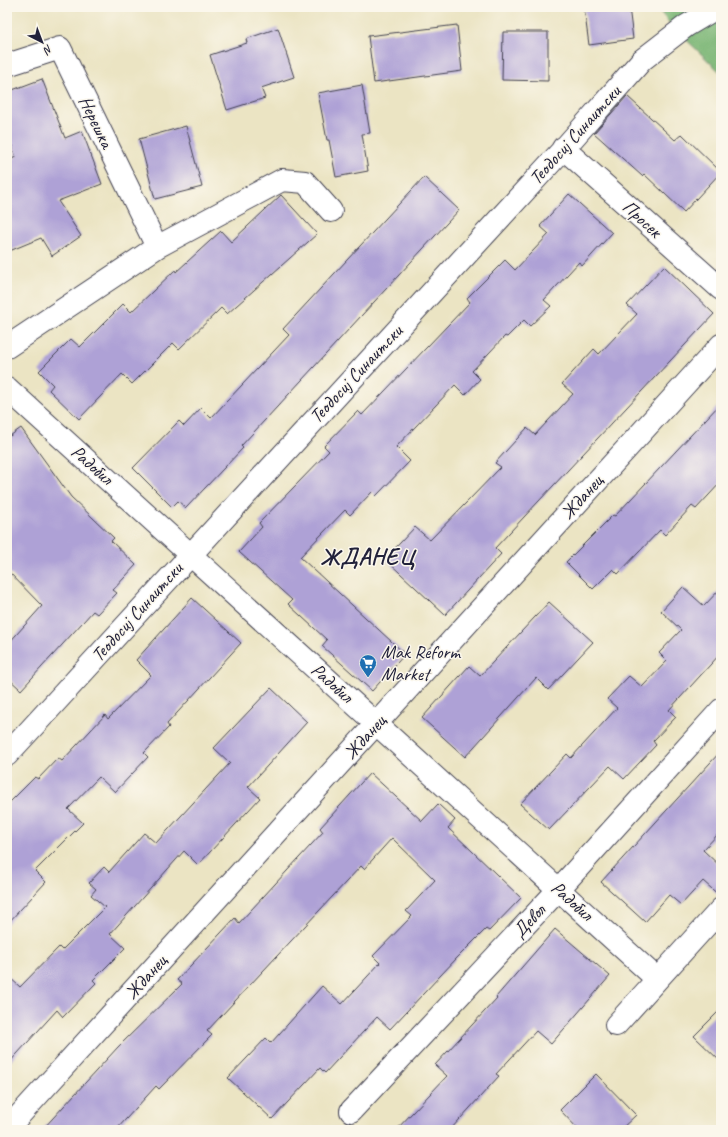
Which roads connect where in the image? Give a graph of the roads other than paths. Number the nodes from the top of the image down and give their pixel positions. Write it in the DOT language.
graph roads {
  1 [pos="718,7"];
  2 [pos="7,65"];
  3 [pos="563,148"];
  4 [pos="331,211"];
  5 [pos="157,247"];
  6 [pos="721,289"];
  7 [pos="721,345"];
  8 [pos="7,347"];
  9 [pos="7,388"];
  10 [pos="190,554"];
  11 [pos="721,710"];
  12 [pos="377,724"];
  13 [pos="7,755"];
  14 [pos="559,889"];
  15 [pos="721,909"];
  16 [pos="657,979"];
  17 [pos="616,1024"];
  18 [pos="351,1111"];
  19 [pos="7,1129"];
  1 -- 3 [label="street, Теодосиј Синаитски"];
  2 -- 5 [label="street, Нерешка"];
  3 -- 6 [label="street, Просек"];
  3 -- 10 [label="street, Теодосиј Синаитски"];
  4 -- 5 [label="street"];
  5 -- 8 [label="street"];
  7 -- 12 [label="street, Жданец"];
  9 -- 10 [label="street, Радобил"];
  10 -- 12 [label="street, Радобил"];
  10 -- 13 [label="street, Теодосиј Синаитски"];
  11 -- 14 [label="street, Девол"];
  12 -- 14 [label="street, Радобил"];
  12 -- 19 [label="street, Жданец"];
  14 -- 16 [label="street, Радобил"];
  14 -- 18 [label="street, Девол"];
  15 -- 16 [label="street"];
  16 -- 17 [label="street"];
}
